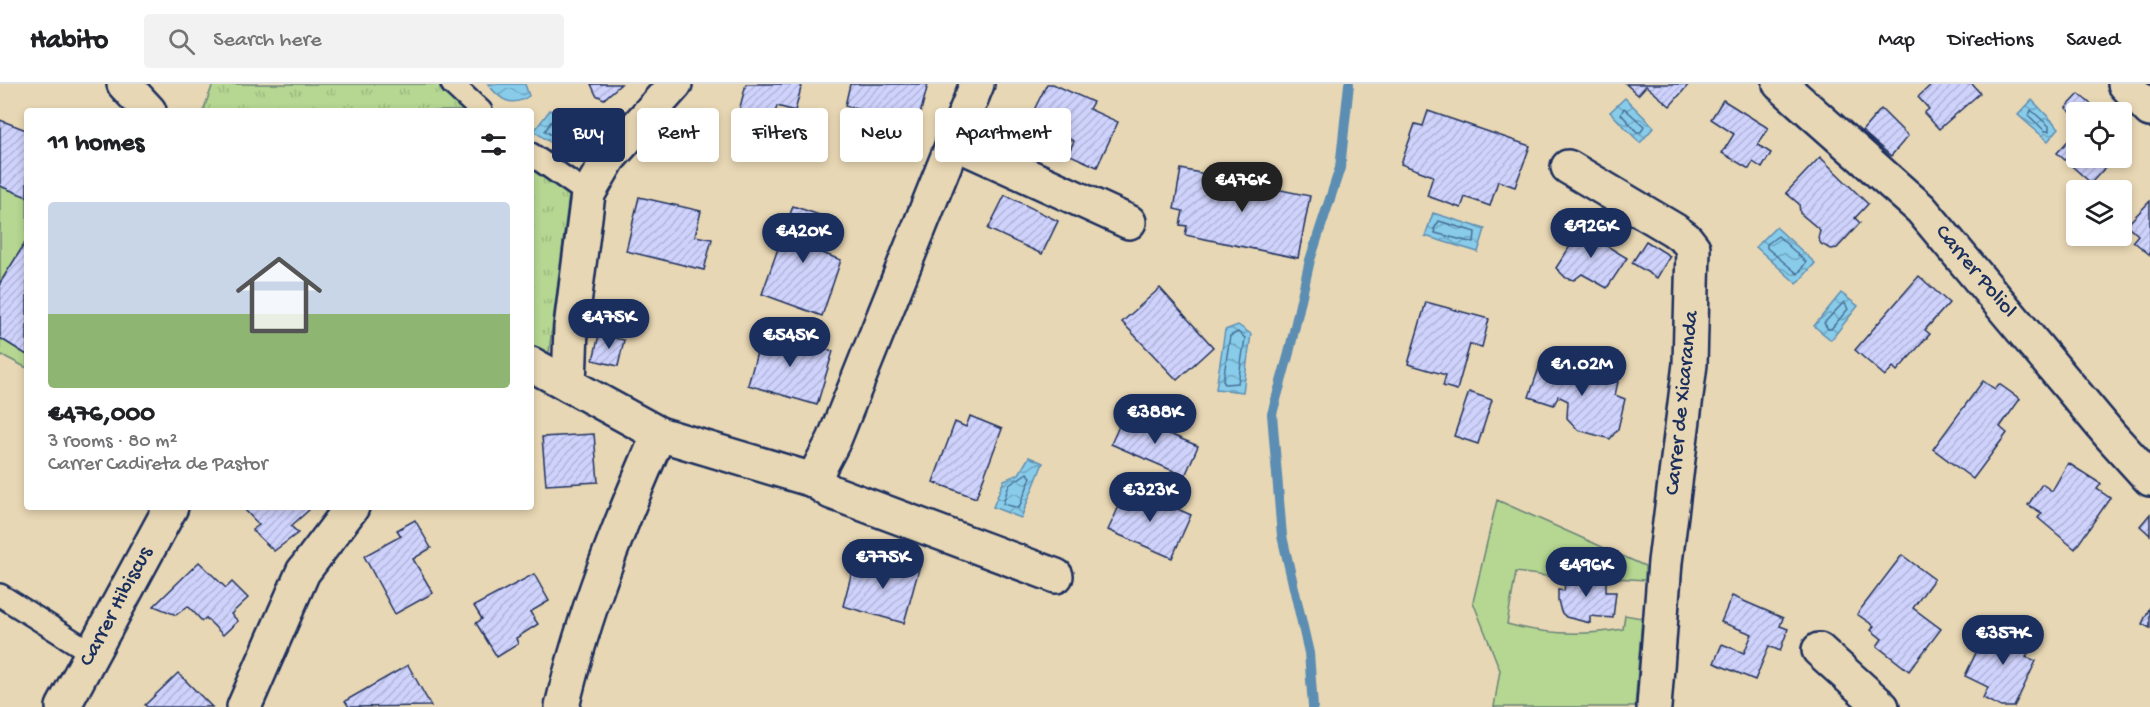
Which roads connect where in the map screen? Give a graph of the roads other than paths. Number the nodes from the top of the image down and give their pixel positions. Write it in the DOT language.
graph roads {
  1 [pos="124,84"];
  2 [pos="452,84"];
  3 [pos="675,84"];
  4 [pos="977,84"];
  5 [pos="1780,84"];
  6 [pos="2125,84"];
  7 [pos="146,108"];
  8 [pos="478,108"];
  9 [pos="967,108"];
  10 [pos="2150,110"];
  11 [pos="534,156"];
  12 [pos="945,162"];
  13 [pos="997,162"];
  14 [pos="1568,167"];
  15 [pos="588,194"];
  16 [pos="1129,222"];
  17 [pos="534,366"];
  18 [pos="569,385"];
  19 [pos="659,434"];
  20 [pos="2150,479"];
  21 [pos="813,480"];
  22 [pos="169,510"];
  23 [pos="350,510"];
  24 [pos="1056,576"];
  25 [pos="0,595"];
  26 [pos="1819,650"];
  27 [pos="92,652"];
  28 [pos="63,707"];
  29 [pos="244,707"];
  30 [pos="562,707"];
  31 [pos="1654,707"];
  32 [pos="1882,707"];
  1 -- 7 [label="street"];
  2 -- 8 [label="lane"];
  3 -- 15 [label="street"];
  4 -- 9 [label="street"];
  5 -- 20 [label="street, Carrer Poliol"];
  6 -- 10 [label="street"];
  11 -- 15 [label="lane"];
  12 -- 21 [label="street"];
  13 -- 16 [label="street"];
  14 -- 31 [label="street, Carrer de Xicaranda"];
  15 -- 18 [label="street"];
  17 -- 18 [label="street"];
  18 -- 19 [label="street"];
  19 -- 21 [label="street"];
  19 -- 30 [label="street"];
  21 -- 24 [label="street"];
  22 -- 27 [label="street, Carrer Hibiscus"];
  23 -- 29 [label="street"];
  25 -- 27 [label="lane"];
  26 -- 32 [label="street"];
  27 -- 28 [label="street, Carrer Hibiscus"];
}
